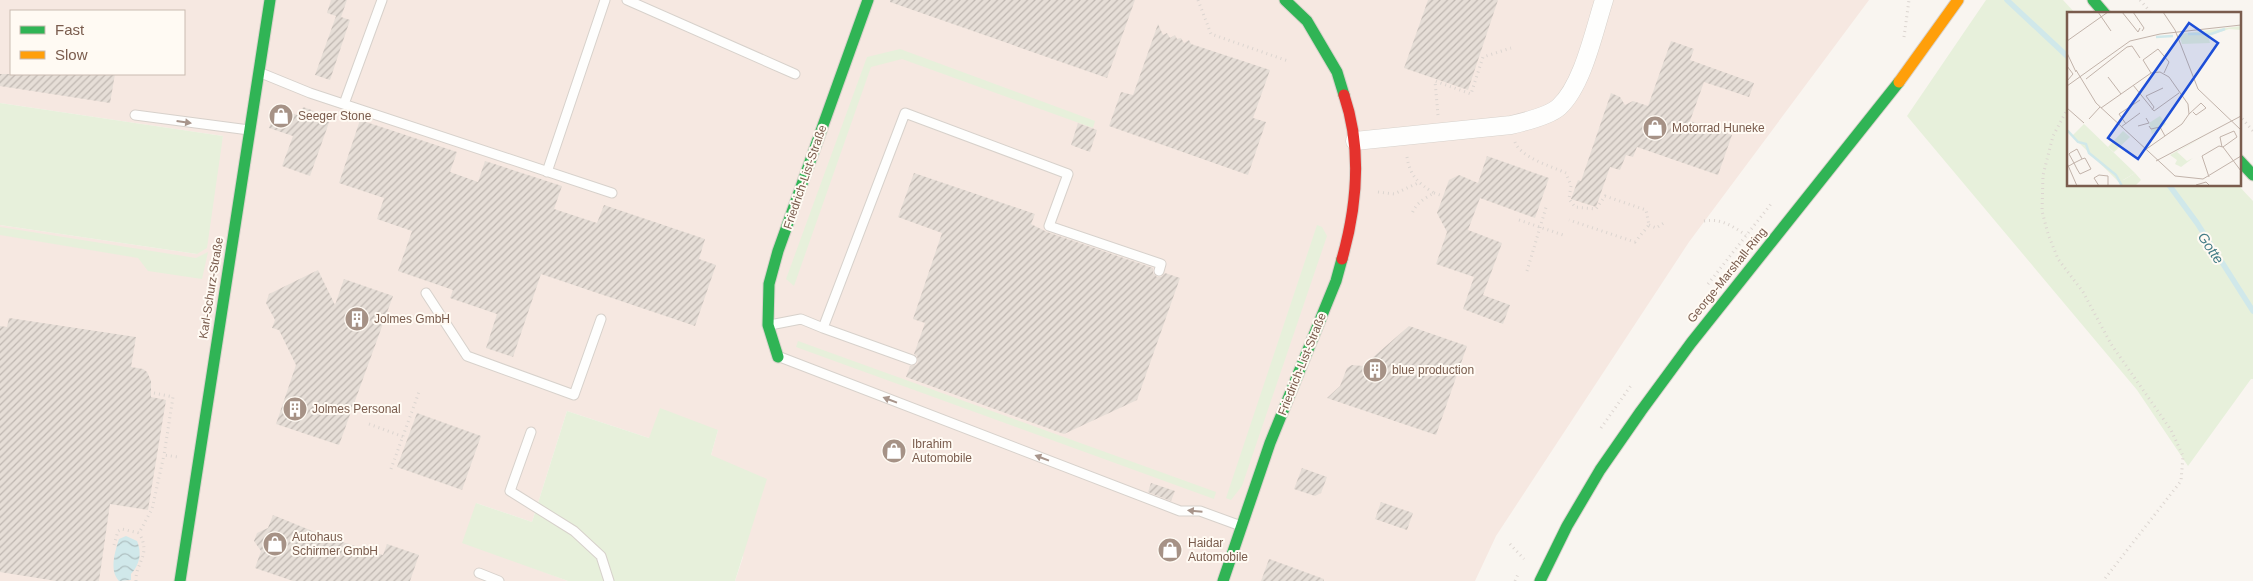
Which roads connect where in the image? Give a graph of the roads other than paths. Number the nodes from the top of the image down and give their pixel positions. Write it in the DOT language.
graph roads {
  1 [pos="270,0"];
  2 [pos="382,0"];
  3 [pos="605,0"];
  4 [pos="627,0"];
  5 [pos="868,0"];
  6 [pos="1285,0"];
  7 [pos="1604,0"];
  8 [pos="1958,0"];
  9 [pos="2093,0"];
  10 [pos="2098,0"];
  11 [pos="2104,12"];
  12 [pos="258,72"];
  13 [pos="795,74"];
  14 [pos="344,104"];
  15 [pos="135,115"];
  16 [pos="249,130"];
  17 [pos="1356,141"];
  18 [pos="2240,161"];
  19 [pos="547,172"];
  20 [pos="2253,176"];
  21 [pos="612,193"];
  22 [pos="1159,270"];
  23 [pos="426,293"];
  24 [pos="601,319"];
  25 [pos="768,325"];
  26 [pos="824,328"];
  27 [pos="778,357"];
  28 [pos="912,360"];
  29 [pos="531,432"];
  30 [pos="1241,526"];
  31 [pos="479,573"];
  32 [pos="180,581"];
  33 [pos="499,581"];
  34 [pos="609,581"];
  35 [pos="1224,581"];
  36 [pos="1540,581"];
  1 -- 12 [label="street, Karl-Schurz-Straße"];
  2 -- 14 [label="lane"];
  3 -- 19 [label="lane"];
  4 -- 13 [label="lane"];
  5 -- 25 [label="street, Friedrich-List-Straße"];
  6 -- 17 [label="street, Friedrich-List-Straße"];
  7 -- 17 [label="street"];
  8 -- 36 [label="street, George-Marshall-Ring"];
  9 -- 11 [label="street"];
  10 -- 11 [label="street"];
  12 -- 14 [label="lane"];
  12 -- 16 [label="street, Karl-Schurz-Straße"];
  14 -- 19 [label="lane"];
  15 -- 16 [label="lane, one-way"];
  16 -- 32 [label="street, Karl-Schurz-Straße"];
  17 -- 30 [label="street, Friedrich-List-Straße"];
  18 -- 20 [label="street"];
  19 -- 21 [label="lane"];
  22 -- 26 [label="lane"];
  23 -- 24 [label="lane"];
  25 -- 26 [label="lane"];
  25 -- 27 [label="street, Friedrich-List-Straße"];
  26 -- 28 [label="lane"];
  30 -- 27 [label="lane, one-way"];
  29 -- 34 [label="lane"];
  30 -- 35 [label="street, Friedrich-List-Straße"];
  31 -- 33 [label="lane"];
}
